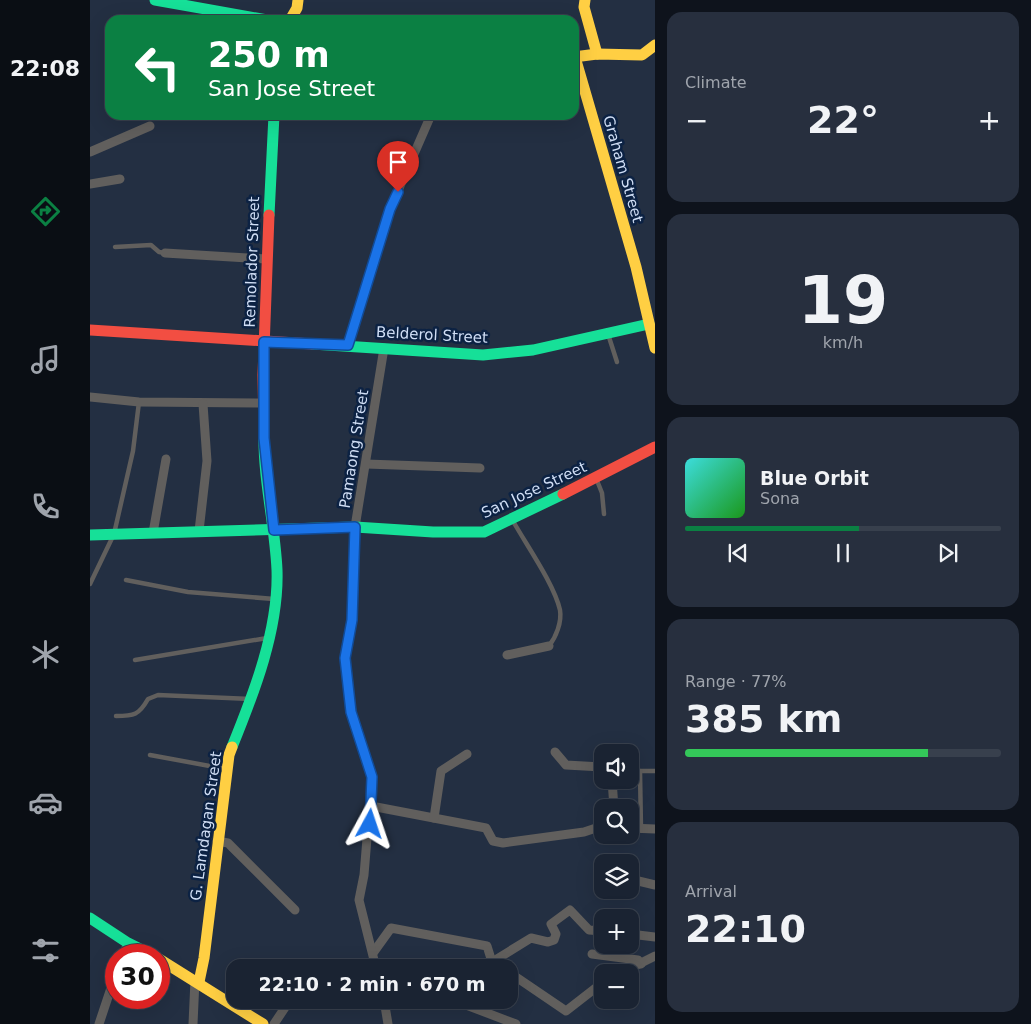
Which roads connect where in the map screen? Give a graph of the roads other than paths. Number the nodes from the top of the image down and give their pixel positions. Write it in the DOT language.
graph roads {
  1 [pos="155,0"];
  2 [pos="298,0"];
  3 [pos="583,2"];
  4 [pos="239,15"];
  5 [pos="293,15"];
  6 [pos="655,45"];
  7 [pos="597,54"];
  8 [pos="642,55"];
  9 [pos="655,55"];
  10 [pos="579,56"];
  11 [pos="579,74"];
  12 [pos="274,120"];
  13 [pos="429,120"];
  14 [pos="150,126"];
  15 [pos="90,152"];
  16 [pos="120,179"];
  17 [pos="90,184"];
  18 [pos="115,247"];
  19 [pos="165,253"];
  20 [pos="266,258"];
  21 [pos="649,324"];
  22 [pos="90,330"];
  23 [pos="608,333"];
  24 [pos="264,342"];
  25 [pos="348,345"];
  26 [pos="384,348"];
  27 [pos="655,348"];
  28 [pos="617,362"];
  29 [pos="90,397"];
  30 [pos="139,402"];
  31 [pos="265,403"];
  32 [pos="203,404"];
  33 [pos="655,447"];
  34 [pos="166,459"];
  35 [pos="366,464"];
  36 [pos="480,468"];
  37 [pos="596,478"];
  38 [pos="604,514"];
  39 [pos="513,520"];
  40 [pos="355,527"];
  41 [pos="274,530"];
  42 [pos="199,532"];
  43 [pos="153,533"];
  44 [pos="114,534"];
  45 [pos="90,535"];
  46 [pos="126,580"];
  47 [pos="90,584"];
  48 [pos="275,599"];
  49 [pos="269,638"];
  50 [pos="549,646"];
  51 [pos="506,655"];
  52 [pos="135,660"];
  53 [pos="252,699"];
  54 [pos="116,716"];
  55 [pos="555,752"];
  56 [pos="467,754"];
  57 [pos="150,755"];
  58 [pos="594,767"];
  59 [pos="227,769"];
  60 [pos="640,771"];
  61 [pos="655,771"];
  62 [pos="371,806"];
  63 [pos="434,818"];
  64 [pos="594,829"];
  65 [pos="641,829"];
  66 [pos="655,829"];
  67 [pos="217,841"];
  68 [pos="639,881"];
  69 [pos="655,885"];
  70 [pos="295,910"];
  71 [pos="90,918"];
  72 [pos="594,931"];
  73 [pos="639,935"];
  74 [pos="655,937"];
  75 [pos="128,943"];
  76 [pos="373,953"];
  77 [pos="592,954"];
  78 [pos="655,956"];
  79 [pos="374,959"];
  80 [pos="491,959"];
  81 [pos="497,959"];
  82 [pos="641,964"];
  83 [pos="170,965"];
  84 [pos="518,979"];
  85 [pos="197,981"];
  86 [pos="594,989"];
  87 [pos="105,1006"];
  88 [pos="284,1009"];
  89 [pos="385,1009"];
  90 [pos="477,1009"];
  91 [pos="99,1024"];
  92 [pos="193,1024"];
  93 [pos="263,1024"];
  94 [pos="274,1024"];
  95 [pos="388,1024"];
  96 [pos="516,1024"];
  1 -- 4 [label="street"];
  2 -- 5 [label="street"];
  3 -- 7 [label="street"];
  6 -- 8 [label="street"];
  7 -- 8 [label="street"];
  7 -- 10 [label="street"];
  8 -- 9 [label="lane"];
  11 -- 21 [label="street, Graham Street"];
  12 -- 20 [label="street, Remolador Street"];
  13 -- 25 [label="street"];
  14 -- 15 [label="street"];
  16 -- 17 [label="street"];
  18 -- 19 [label="lane"];
  19 -- 20 [label="street"];
  20 -- 24 [label="street, Remolador Street"];
  21 -- 23 [label="street, Belderol Street"];
  21 -- 27 [label="street, Graham Street"];
  22 -- 24 [label="street, Belderol Street"];
  23 -- 26 [label="street, Belderol Street"];
  23 -- 28 [label="lane"];
  24 -- 25 [label="street, Belderol Street"];
  24 -- 31 [label="street, Remolador Street"];
  25 -- 26 [label="street, Belderol Street"];
  26 -- 35 [label="street, Pamaong Street"];
  29 -- 30 [label="street"];
  30 -- 32 [label="street"];
  30 -- 44 [label="lane"];
  31 -- 32 [label="street"];
  31 -- 41 [label="street, Remolador Street"];
  32 -- 42 [label="street"];
  33 -- 37 [label="street, San Jose Street"];
  34 -- 43 [label="street"];
  35 -- 36 [label="street"];
  35 -- 40 [label="street, Pamaong Street"];
  37 -- 38 [label="lane"];
  37 -- 39 [label="street, San Jose Street"];
  39 -- 40 [label="street, San Jose Street"];
  39 -- 50 [label="lane"];
  40 -- 41 [label="street, San Jose Street"];
  40 -- 62 [label="street, Pamaong Street"];
  41 -- 42 [label="street, San Jose Street"];
  41 -- 48 [label="street, G. Lamdagan Street"];
  42 -- 43 [label="street, San Jose Street"];
  43 -- 44 [label="street, San Jose Street"];
  44 -- 45 [label="street, San Jose Street"];
  44 -- 47 [label="lane"];
  46 -- 48 [label="lane"];
  48 -- 49 [label="street, G. Lamdagan Street"];
  49 -- 52 [label="lane"];
  49 -- 53 [label="street, G. Lamdagan Street"];
  50 -- 51 [label="street"];
  53 -- 54 [label="lane"];
  53 -- 59 [label="street, G. Lamdagan Street"];
  55 -- 58 [label="street"];
  56 -- 63 [label="street"];
  57 -- 59 [label="lane"];
  59 -- 67 [label="street, G. Lamdagan Street"];
  60 -- 61 [label="lane"];
  60 -- 65 [label="lane"];
  62 -- 63 [label="street"];
  62 -- 76 [label="street, Pamaong Street"];
  63 -- 64 [label="street"];
  65 -- 66 [label="street"];
  67 -- 70 [label="street"];
  67 -- 85 [label="street, G. Lamdagan Street"];
  68 -- 69 [label="street"];
  71 -- 75 [label="street"];
  72 -- 81 [label="street"];
  73 -- 74 [label="street"];
  76 -- 79 [label="street, Pamaong Street"];
  76 -- 80 [label="street"];
  77 -- 82 [label="street"];
  78 -- 82 [label="street"];
  83 -- 85 [label="street"];
  84 -- 86 [label="street"];
  85 -- 92 [label="street"];
  85 -- 93 [label="street"];
  87 -- 91 [label="street"];
  88 -- 94 [label="street"];
  89 -- 95 [label="street"];
  90 -- 96 [label="street"];
}
